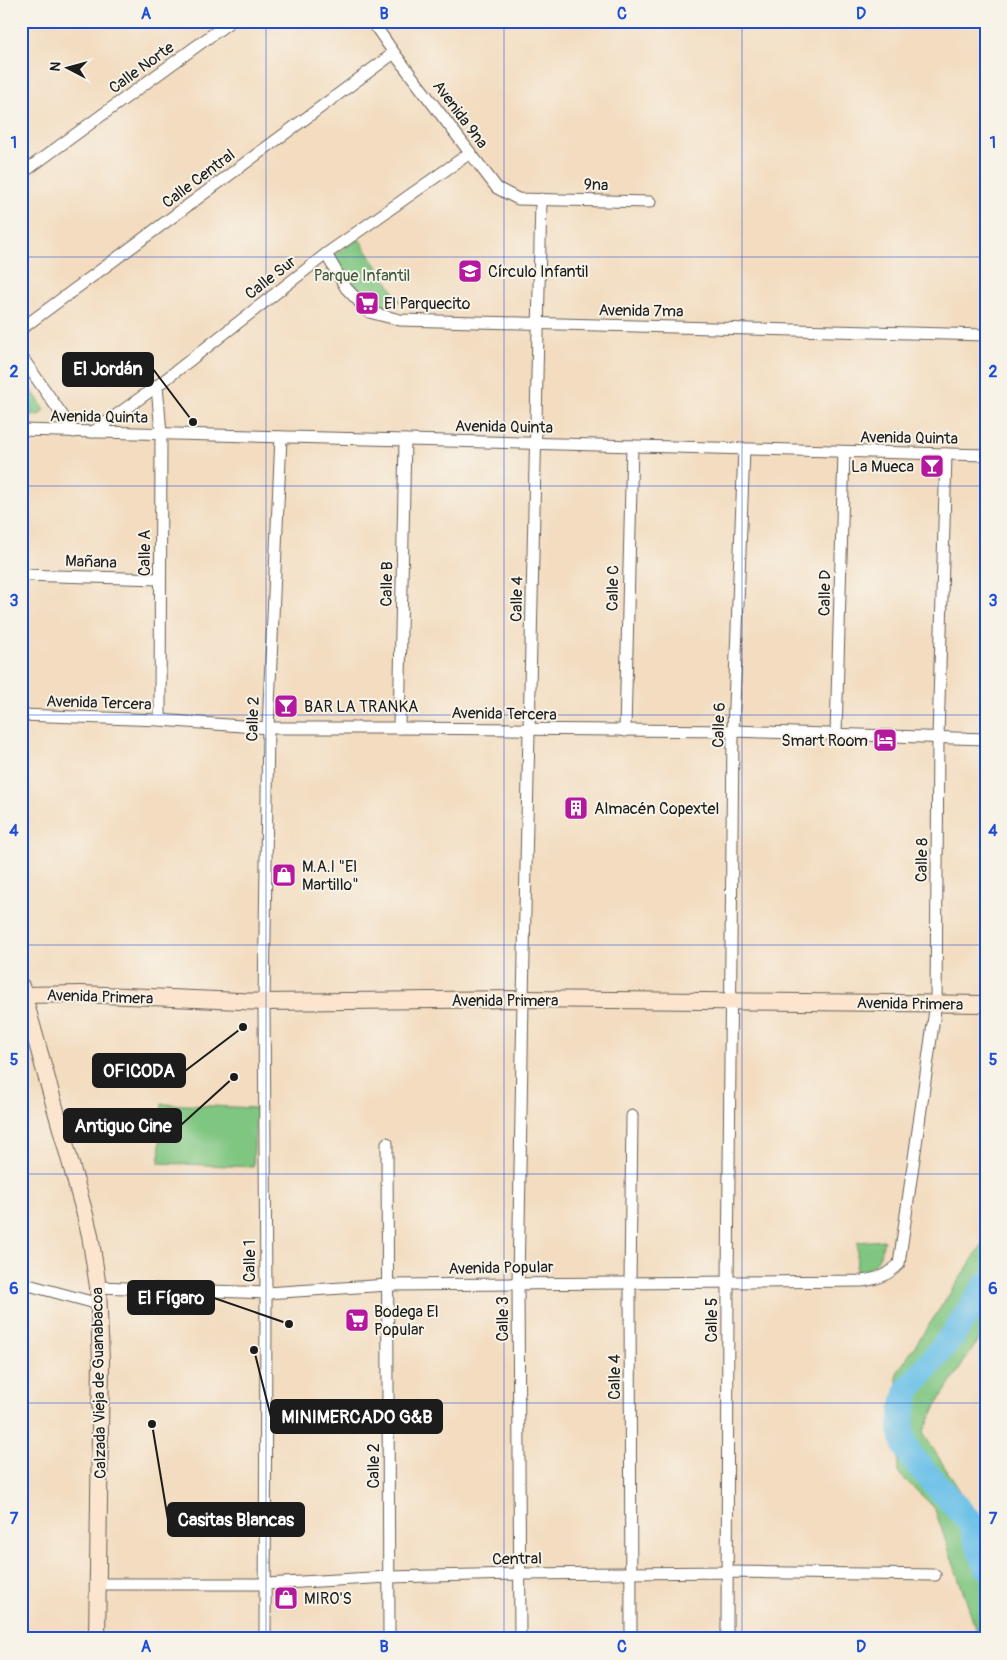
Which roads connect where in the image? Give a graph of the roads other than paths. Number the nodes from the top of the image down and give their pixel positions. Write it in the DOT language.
graph roads {
  1 [pos="231,21"];
  2 [pos="372,21"];
  3 [pos="394,53"];
  4 [pos="470,153"];
  5 [pos="21,174"];
  6 [pos="541,199"];
  7 [pos="650,202"];
  8 [pos="326,254"];
  9 [pos="539,324"];
  10 [pos="21,330"];
  11 [pos="986,334"];
  12 [pos="21,356"];
  13 [pos="157,386"];
  14 [pos="21,430"];
  15 [pos="74,432"];
  16 [pos="93,432"];
  17 [pos="161,433"];
  18 [pos="281,437"];
  19 [pos="405,440"];
  20 [pos="536,443"];
  21 [pos="632,446"];
  22 [pos="744,449"];
  23 [pos="844,452"];
  24 [pos="946,454"];
  25 [pos="986,455"];
  26 [pos="21,575"];
  27 [pos="160,579"];
  28 [pos="21,715"];
  29 [pos="160,720"];
  30 [pos="268,728"];
  31 [pos="399,728"];
  32 [pos="530,730"];
  33 [pos="625,731"];
  34 [pos="733,731"];
  35 [pos="836,734"];
  36 [pos="938,738"];
  37 [pos="986,739"];
  38 [pos="22,992"];
  39 [pos="523,999"];
  40 [pos="730,1001"];
  41 [pos="264,1002"];
  42 [pos="936,1003"];
  43 [pos="986,1004"];
  44 [pos="632,1116"];
  45 [pos="388,1143"];
  46 [pos="899,1264"];
  47 [pos="630,1282"];
  48 [pos="728,1282"];
  49 [pos="21,1283"];
  50 [pos="518,1283"];
  51 [pos="388,1285"];
  52 [pos="98,1287"];
  53 [pos="266,1293"];
  54 [pos="99,1304"];
  55 [pos="728,1572"];
  56 [pos="521,1574"];
  57 [pos="631,1574"];
  58 [pos="935,1575"];
  59 [pos="389,1577"];
  60 [pos="99,1584"];
  61 [pos="266,1584"];
  62 [pos="97,1639"];
  63 [pos="265,1639"];
  64 [pos="389,1639"];
  65 [pos="520,1639"];
  66 [pos="631,1639"];
  67 [pos="727,1639"];
  1 -- 5 [label="street, Calle Norte"];
  2 -- 3 [label="street, Avenida 9na"];
  3 -- 4 [label="street, Avenida 9na"];
  3 -- 10 [label="street, Calle Central"];
  4 -- 6 [label="street, Avenida 9na"];
  4 -- 8 [label="street, Calle Sur"];
  6 -- 7 [label="street, 9na"];
  6 -- 9 [label="street, Calle 4"];
  8 -- 9 [label="street, Avenida 7ma"];
  8 -- 13 [label="street, Calle Sur"];
  9 -- 11 [label="street, Avenida 7ma"];
  9 -- 20 [label="street, Calle 4"];
  12 -- 15 [label="street"];
  13 -- 16 [label="street, Calle Sur"];
  13 -- 17 [label="street, Calle A"];
  14 -- 15 [label="street, Avenida Quinta"];
  15 -- 16 [label="street, Avenida Quinta"];
  16 -- 17 [label="street, Avenida Quinta"];
  17 -- 18 [label="street, Avenida Quinta"];
  17 -- 27 [label="street, Calle A"];
  18 -- 19 [label="street, Avenida Quinta"];
  18 -- 30 [label="street, Calle 2"];
  19 -- 20 [label="street, Avenida Quinta"];
  19 -- 31 [label="street, Calle B"];
  20 -- 21 [label="street, Avenida Quinta"];
  20 -- 32 [label="street, Calle 4"];
  21 -- 22 [label="street, Avenida Quinta"];
  21 -- 33 [label="street, Calle C"];
  22 -- 23 [label="street, Avenida Quinta"];
  22 -- 34 [label="street, Calle 6"];
  23 -- 24 [label="street, Avenida Quinta"];
  23 -- 35 [label="street, Calle D"];
  24 -- 25 [label="street, Avenida Quinta"];
  24 -- 36 [label="street, Calle 8"];
  26 -- 27 [label="street, Mañana"];
  27 -- 29 [label="street, Calle A"];
  28 -- 29 [label="street, Avenida Tercera"];
  29 -- 30 [label="street, Avenida Tercera"];
  30 -- 31 [label="street, Avenida Tercera"];
  30 -- 41 [label="street, Calle 2"];
  31 -- 32 [label="street, Avenida Tercera"];
  32 -- 33 [label="street, Avenida Tercera"];
  32 -- 39 [label="street, Calle 4"];
  33 -- 34 [label="street, Avenida Tercera"];
  34 -- 35 [label="street, Avenida Tercera"];
  34 -- 40 [label="street, Calle 6"];
  35 -- 36 [label="street, Avenida Tercera"];
  36 -- 37 [label="street, Avenida Tercera"];
  36 -- 42 [label="street, Calle 8"];
  38 -- 41 [label="main road, Avenida Primera"];
  38 -- 52 [label="main road, Calzada Vieja de Guanabacoa"];
  39 -- 40 [label="main road, Avenida Primera"];
  39 -- 41 [label="main road, Avenida Primera"];
  39 -- 50 [label="street, Calle 3"];
  40 -- 42 [label="main road, Avenida Primera"];
  40 -- 48 [label="street, Calle 5"];
  41 -- 53 [label="street, Calle 1"];
  42 -- 43 [label="main road, Avenida Primera"];
  42 -- 46 [label="street, Calle 8"];
  44 -- 47 [label="street, Calle 4"];
  45 -- 51 [label="street, Calle 2"];
  46 -- 48 [label="street, Avenida Popular"];
  47 -- 48 [label="street, Avenida Popular"];
  47 -- 50 [label="street, Avenida Popular"];
  47 -- 57 [label="street, Calle 4"];
  48 -- 55 [label="street, Calle 5"];
  49 -- 54 [label="street"];
  50 -- 51 [label="street, Avenida Popular"];
  50 -- 56 [label="street, Calle 3"];
  51 -- 53 [label="street, Avenida Popular"];
  51 -- 59 [label="street, Calle 2"];
  52 -- 53 [label="street, Avenida Popular"];
  52 -- 54 [label="main road, Calzada Vieja de Guanabacoa"];
  53 -- 61 [label="street, Calle 1"];
  54 -- 60 [label="main road, Calzada Vieja de Guanabacoa"];
  55 -- 57 [label="street, Central"];
  55 -- 58 [label="street, Central"];
  55 -- 67 [label="street, Calle 5"];
  56 -- 57 [label="street, Central"];
  56 -- 59 [label="street, Central"];
  56 -- 65 [label="street, Calle 3"];
  57 -- 66 [label="street, Calle 4"];
  59 -- 61 [label="street, Central"];
  59 -- 64 [label="street, Calle 2"];
  60 -- 61 [label="street, Central"];
  60 -- 62 [label="main road, Calzada Vieja de Guanabacoa"];
  61 -- 63 [label="street, Calle 1"];
}
